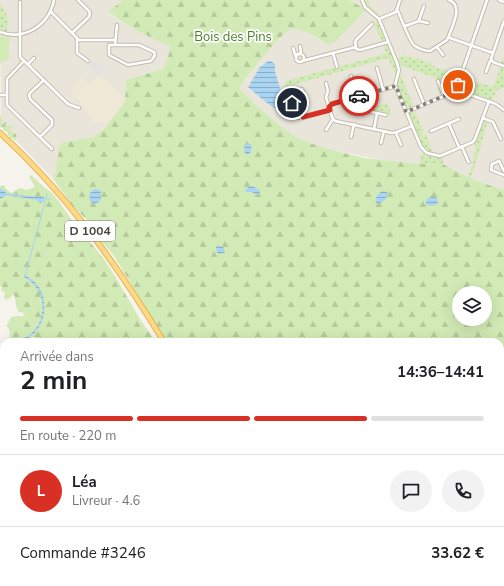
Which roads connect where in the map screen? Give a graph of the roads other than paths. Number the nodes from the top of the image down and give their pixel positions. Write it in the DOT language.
graph roads {
  1 [pos="54,0"];
  2 [pos="78,0"];
  3 [pos="362,0"];
  4 [pos="400,0"];
  5 [pos="449,0"];
  6 [pos="487,0"];
  7 [pos="499,0"];
  8 [pos="20,2"];
  9 [pos="504,2"];
  10 [pos="424,6"];
  11 [pos="397,9"];
  12 [pos="50,11"];
  13 [pos="379,19"];
  14 [pos="419,20"];
  15 [pos="504,21"];
  16 [pos="428,23"];
  17 [pos="372,24"];
  18 [pos="117,25"];
  19 [pos="405,26"];
  20 [pos="0,32"];
  21 [pos="72,33"];
  22 [pos="20,34"];
  23 [pos="449,36"];
  24 [pos="77,38"];
  25 [pos="109,40"];
  26 [pos="115,40"];
  27 [pos="388,42"];
  28 [pos="109,45"];
  29 [pos="116,45"];
  30 [pos="471,45"];
  31 [pos="300,46"];
  32 [pos="356,46"];
  33 [pos="437,46"];
  34 [pos="293,48"];
  35 [pos="333,53"];
  36 [pos="493,53"];
  37 [pos="299,54"];
  38 [pos="295,55"];
  39 [pos="442,55"];
  40 [pos="34,58"];
  41 [pos="492,60"];
  42 [pos="24,61"];
  43 [pos="88,61"];
  44 [pos="302,61"];
  45 [pos="28,64"];
  46 [pos="337,66"];
  47 [pos="504,66"];
  48 [pos="377,68"];
  49 [pos="486,72"];
  50 [pos="350,76"];
  51 [pos="414,79"];
  52 [pos="44,80"];
  53 [pos="438,81"];
  54 [pos="326,83"];
  55 [pos="396,86"];
  56 [pos="302,89"];
  57 [pos="383,89"];
  58 [pos="458,90"];
  59 [pos="0,95"];
  60 [pos="6,95"];
  61 [pos="444,96"];
  62 [pos="356,97"];
  63 [pos="489,101"];
  64 [pos="298,102"];
  65 [pos="424,104"];
  66 [pos="330,105"];
  67 [pos="79,108"];
  68 [pos="330,110"];
  69 [pos="504,110"];
  70 [pos="367,111"];
  71 [pos="406,112"];
  72 [pos="377,113"];
  73 [pos="386,115"];
  74 [pos="303,117"];
  75 [pos="483,118"];
  76 [pos="333,119"];
  77 [pos="459,119"];
  78 [pos="354,124"];
  79 [pos="449,124"];
  80 [pos="412,126"];
  81 [pos="374,129"];
  82 [pos="326,130"];
  83 [pos="384,131"];
  84 [pos="431,131"];
  85 [pos="0,132"];
  86 [pos="396,133"];
  87 [pos="0,137"];
  88 [pos="40,137"];
  89 [pos="351,137"];
  90 [pos="501,139"];
  91 [pos="381,143"];
  92 [pos="401,145"];
  93 [pos="462,147"];
  94 [pos="52,149"];
  95 [pos="469,162"];
  96 [pos="504,171"];
  97 [pos="504,175"];
  98 [pos="158,338"];
  99 [pos="162,338"];
  1 -- 12 [label="street"];
  2 -- 21 [label="street"];
  3 -- 13 [label="street"];
  4 -- 11 [label="street"];
  5 -- 23 [label="street"];
  6 -- 30 [label="street"];
  7 -- 9 [label="street"];
  8 -- 22 [label="street"];
  10 -- 14 [label="street"];
  11 -- 13 [label="street"];
  11 -- 19 [label="street"];
  12 -- 21 [label="street"];
  12 -- 22 [label="street"];
  13 -- 27 [label="street"];
  14 -- 16 [label="street"];
  14 -- 19 [label="street"];
  15 -- 36 [label="street"];
  17 -- 32 [label="street"];
  18 -- 26 [label="street"];
  19 -- 33 [label="street"];
  20 -- 22 [label="street"];
  21 -- 24 [label="street"];
  22 -- 42 [label="street"];
  23 -- 30 [label="street"];
  23 -- 33 [label="street"];
  24 -- 25 [label="street"];
  24 -- 43 [label="street"];
  25 -- 26 [label="street"];
  25 -- 28 [label="street"];
  26 -- 29 [label="street"];
  27 -- 32 [label="street"];
  27 -- 55 [label="street"];
  28 -- 29 [label="street"];
  28 -- 29 [label="street"];
  30 -- 36 [label="street"];
  30 -- 58 [label="street"];
  31 -- 37 [label="street"];
  32 -- 35 [label="street"];
  33 -- 39 [label="street"];
  34 -- 38 [label="street"];
  35 -- 44 [label="street"];
  35 -- 46 [label="street"];
  36 -- 41 [label="street"];
  37 -- 38 [label="street"];
  37 -- 44 [label="street"];
  38 -- 44 [label="street"];
  40 -- 45 [label="street"];
  41 -- 47 [label="street"];
  41 -- 49 [label="street"];
  42 -- 45 [label="street"];
  42 -- 60 [label="street"];
  45 -- 52 [label="street"];
  48 -- 57 [label="street"];
  50 -- 62 [label="street"];
  51 -- 65 [label="street"];
  52 -- 67 [label="street"];
  52 -- 88 [label="street"];
  53 -- 61 [label="street"];
  54 -- 66 [label="street"];
  55 -- 57 [label="street"];
  55 -- 71 [label="street"];
  56 -- 64 [label="street"];
  57 -- 62 [label="street"];
  58 -- 61 [label="street"];
  58 -- 63 [label="street"];
  59 -- 60 [label="street"];
  60 -- 88 [label="street"];
  61 -- 65 [label="street"];
  62 -- 66 [label="street"];
  63 -- 69 [label="street"];
  63 -- 75 [label="street"];
  64 -- 74 [label="street"];
  64 -- 74 [label="street"];
  65 -- 71 [label="street"];
  66 -- 68 [label="street"];
  68 -- 74 [label="street"];
  68 -- 76 [label="street"];
  70 -- 72 [label="street"];
  71 -- 80 [label="street"];
  72 -- 73 [label="street"];
  72 -- 81 [label="street"];
  75 -- 90 [label="street"];
  75 -- 93 [label="street"];
  76 -- 78 [label="street"];
  76 -- 82 [label="street"];
  77 -- 79 [label="street"];
  78 -- 81 [label="street"];
  78 -- 89 [label="street"];
  79 -- 84 [label="street"];
  79 -- 93 [label="street"];
  80 -- 86 [label="street"];
  80 -- 93 [label="street"];
  81 -- 83 [label="street"];
  83 -- 86 [label="street"];
  83 -- 91 [label="street"];
  85 -- 99 [label="highway, D 1004"];
  86 -- 92 [label="street"];
  87 -- 98 [label="highway, D 1004"];
  88 -- 94 [label="street"];
  93 -- 95 [label="street"];
  96 -- 97 [label="street"];
}
